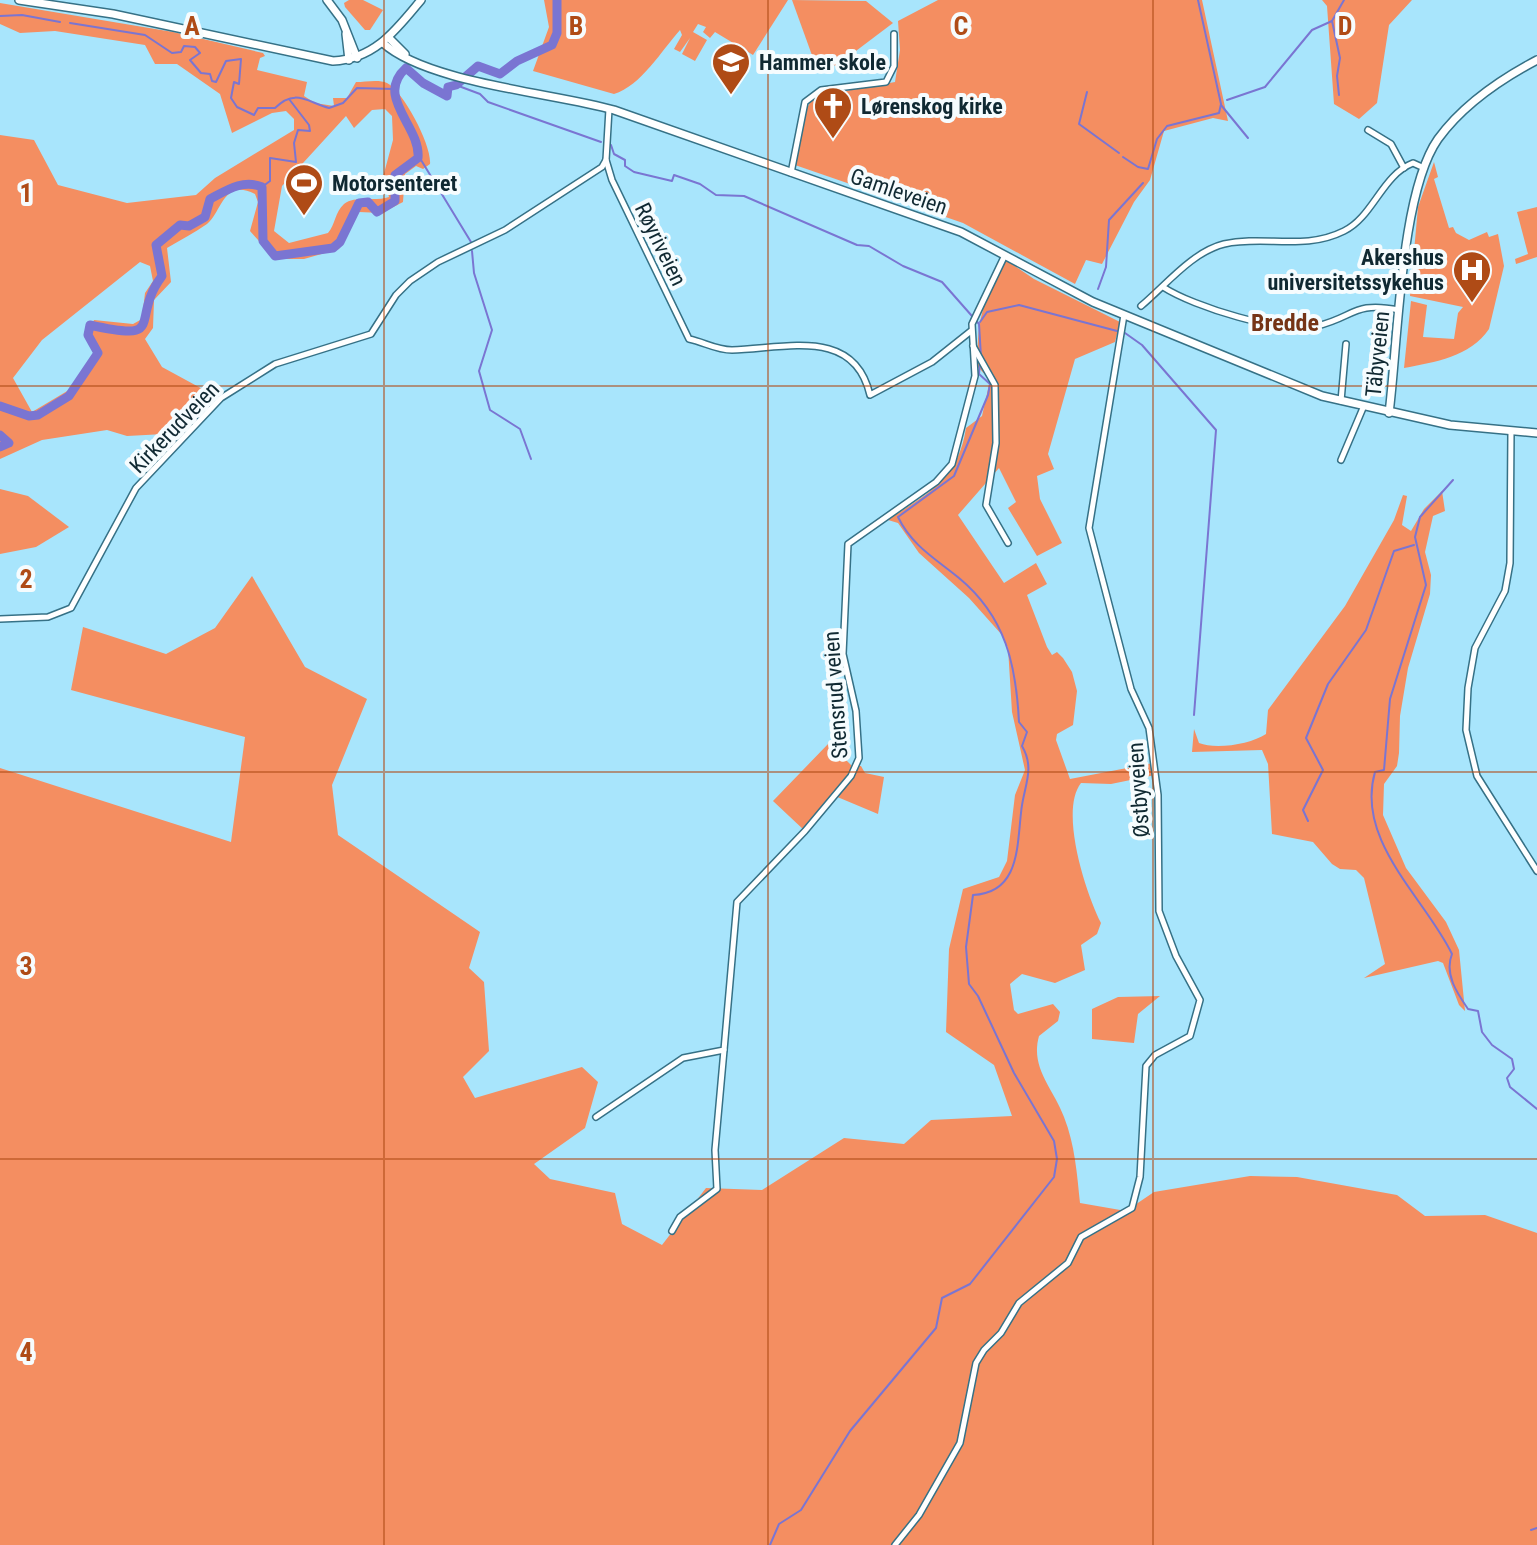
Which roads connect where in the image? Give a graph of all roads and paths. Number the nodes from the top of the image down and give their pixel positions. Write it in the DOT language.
graph roads {
  1 [pos="19,0"];
  2 [pos="327,0"];
  3 [pos="421,0"];
  4 [pos="38,1"];
  5 [pos="894,34"];
  6 [pos="386,40"];
  7 [pos="353,59"];
  8 [pos="1537,60"];
  9 [pos="609,109"];
  10 [pos="1368,130"];
  11 [pos="606,160"];
  12 [pos="1404,168"];
  13 [pos="1424,168"];
  14 [pos="791,173"];
  15 [pos="1005,255"];
  16 [pos="1163,287"];
  17 [pos="1141,306"];
  18 [pos="1399,310"];
  19 [pos="1124,315"];
  20 [pos="971,330"];
  21 [pos="1346,344"];
  22 [pos="972,345"];
  23 [pos="1341,402"];
  24 [pos="1363,408"];
  25 [pos="1389,413"];
  26 [pos="1511,431"];
  27 [pos="1537,433"];
  28 [pos="1341,460"];
  29 [pos="1008,543"];
  30 [pos="0,619"];
  31 [pos="1537,871"];
  32 [pos="724,1050"];
  33 [pos="596,1117"];
  34 [pos="672,1231"];
  35 [pos="895,1545"];
  1 -- 4 [label="main road"];
  2 -- 7 [label="main road"];
  3 -- 6 [label="main road"];
  4 -- 7 [label="main road"];
  5 -- 14 [label="street"];
  6 -- 7 [label="main road"];
  6 -- 9 [label="main road, Gamleveien"];
  8 -- 13 [label="main road, Täbyveien"];
  9 -- 11 [label="street"];
  9 -- 14 [label="main road, Gamleveien"];
  10 -- 12 [label="street"];
  11 -- 20 [label="street, Røyriveien"];
  11 -- 30 [label="street, Kirkerudveien"];
  12 -- 13 [label="street"];
  12 -- 16 [label="street"];
  13 -- 18 [label="main road, Täbyveien"];
  14 -- 15 [label="main road, Gamleveien"];
  15 -- 19 [label="main road, Gamleveien"];
  15 -- 20 [label="street, Stensrud veien"];
  16 -- 17 [label="street"];
  16 -- 18 [label="street"];
  18 -- 25 [label="main road, Täbyveien"];
  19 -- 23 [label="main road, Gamleveien"];
  19 -- 35 [label="street, Østbyveien"];
  20 -- 22 [label="street, Stensrud veien"];
  21 -- 23 [label="street"];
  22 -- 29 [label="street"];
  22 -- 32 [label="street, Stensrud veien"];
  23 -- 24 [label="main road, Gamleveien"];
  24 -- 25 [label="main road, Gamleveien"];
  24 -- 28 [label="street"];
  25 -- 26 [label="main road, Gamleveien"];
  26 -- 27 [label="main road, Gamleveien"];
  26 -- 31 [label="street"];
  32 -- 33 [label="street"];
  32 -- 34 [label="street, Stensrud veien"];
}
